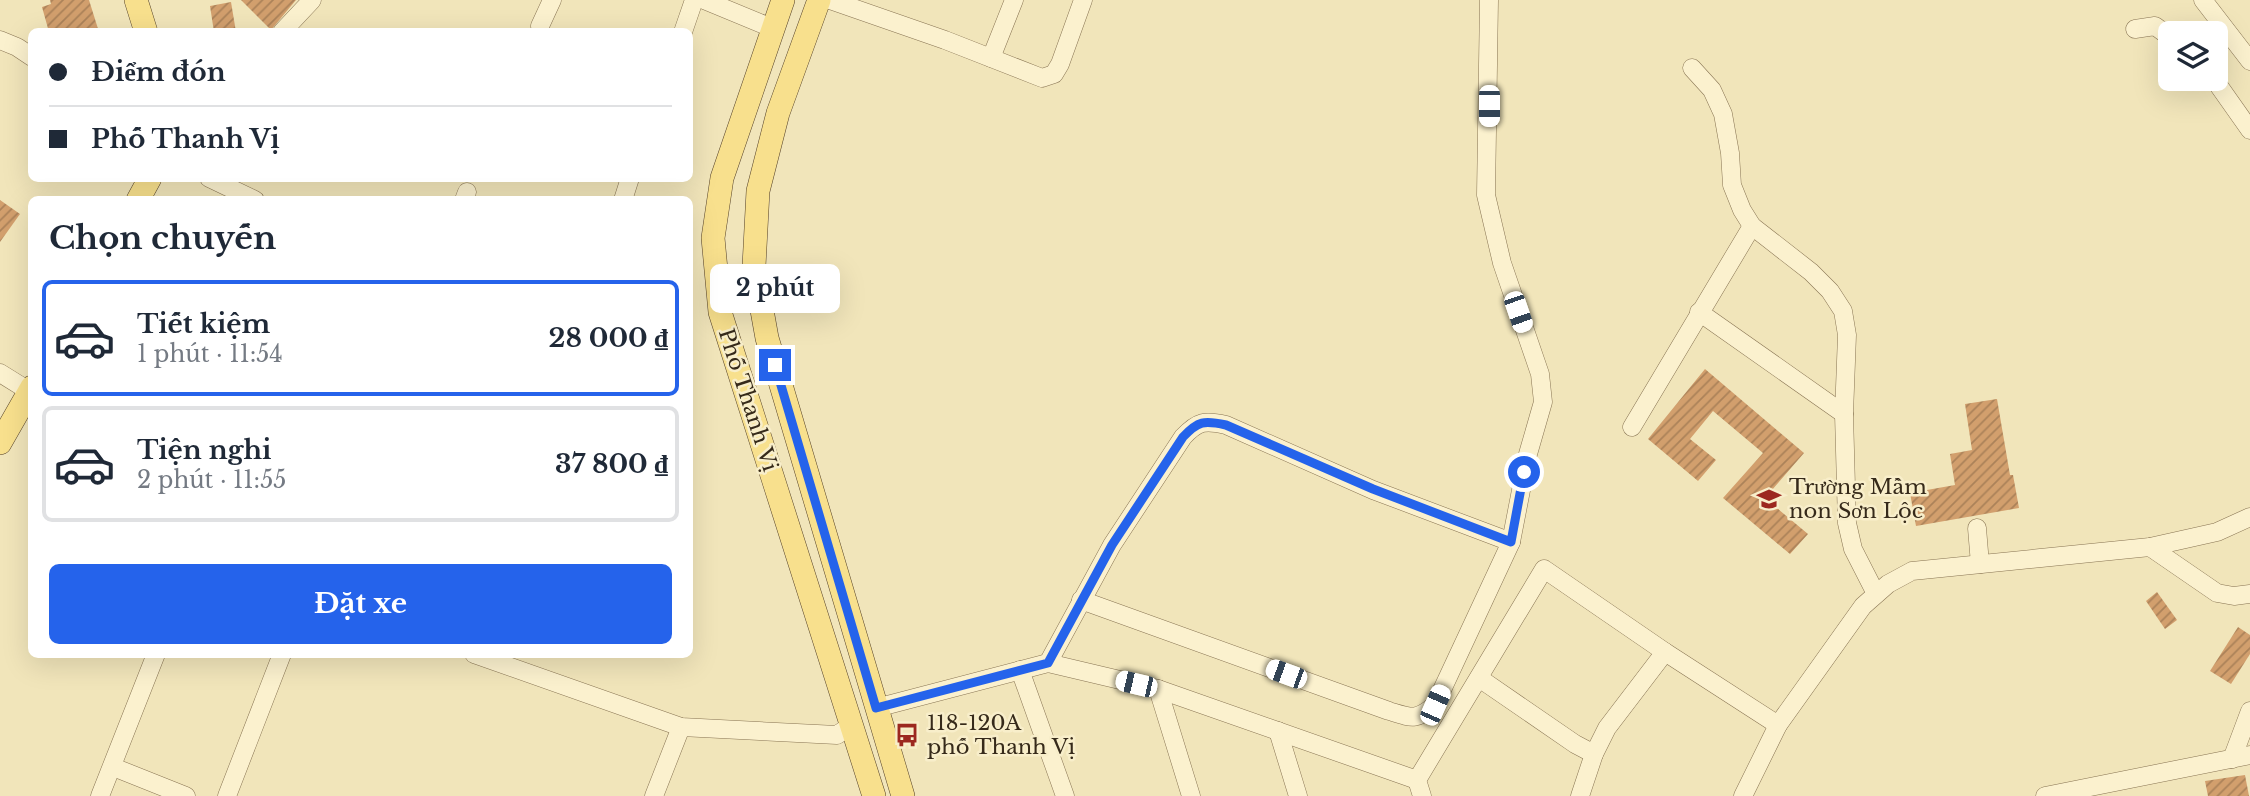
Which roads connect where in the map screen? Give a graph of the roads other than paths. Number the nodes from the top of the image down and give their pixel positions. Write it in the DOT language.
graph roads {
  1 [pos="136,0"];
  2 [pos="312,0"];
  3 [pos="552,0"];
  4 [pos="694,0"];
  5 [pos="704,0"];
  6 [pos="783,0"];
  7 [pos="820,0"];
  8 [pos="830,0"];
  9 [pos="1014,0"];
  10 [pos="1083,0"];
  11 [pos="1489,0"];
  12 [pos="2203,0"];
  13 [pos="540,26"];
  14 [pos="145,28"];
  15 [pos="286,28"];
  16 [pos="684,28"];
  17 [pos="772,28"];
  18 [pos="2158,28"];
  19 [pos="2136,29"];
  20 [pos="0,40"];
  21 [pos="28,54"];
  22 [pos="991,58"];
  23 [pos="2250,61"];
  24 [pos="1692,68"];
  25 [pos="2222,91"];
  26 [pos="2250,130"];
  27 [pos="217,182"];
  28 [pos="247,196"];
  29 [pos="1752,226"];
  30 [pos="1699,312"];
  31 [pos="0,373"];
  32 [pos="28,388"];
  33 [pos="28,393"];
  34 [pos="1844,414"];
  35 [pos="1632,427"];
  36 [pos="0,443"];
  37 [pos="2250,517"];
  38 [pos="1977,528"];
  39 [pos="1511,542"];
  40 [pos="2150,547"];
  41 [pos="1980,564"];
  42 [pos="1876,594"];
  43 [pos="2250,594"];
  44 [pos="1081,600"];
  45 [pos="1665,652"];
  46 [pos="154,658"];
  47 [pos="280,658"];
  48 [pos="501,659"];
  49 [pos="1048,663"];
  50 [pos="1020,670"];
  51 [pos="1479,678"];
  52 [pos="1158,689"];
  53 [pos="876,708"];
  54 [pos="2250,711"];
  55 [pos="853,724"];
  56 [pos="1778,725"];
  57 [pos="681,727"];
  58 [pos="1278,731"];
  59 [pos="1594,754"];
  60 [pos="2241,757"];
  61 [pos="113,767"];
  62 [pos="1419,788"];
  63 [pos="2094,791"];
  64 [pos="100,796"];
  65 [pos="186,796"];
  66 [pos="227,796"];
  67 [pos="654,796"];
  68 [pos="874,796"];
  69 [pos="903,796"];
  70 [pos="1065,796"];
  71 [pos="1191,796"];
  72 [pos="1298,796"];
  73 [pos="1580,796"];
  74 [pos="1743,796"];
  75 [pos="2045,796"];
  1 -- 14 [label="main road"];
  2 -- 15 [label="street"];
  3 -- 13 [label="street"];
  4 -- 16 [label="street"];
  5 -- 17 [label="street"];
  6 -- 17 [label="main road, Phố Thanh Vị"];
  7 -- 53 [label="main road, Phố Thanh Vị"];
  8 -- 22 [label="street"];
  9 -- 22 [label="street"];
  10 -- 22 [label="street"];
  11 -- 39 [label="street"];
  12 -- 23 [label="street"];
  17 -- 55 [label="main road, Phố Thanh Vị"];
  18 -- 19 [label="street"];
  20 -- 21 [label="street"];
  24 -- 29 [label="street"];
  25 -- 26 [label="street"];
  27 -- 28 [label="street"];
  29 -- 30 [label="street"];
  29 -- 34 [label="street"];
  30 -- 34 [label="street"];
  30 -- 35 [label="street"];
  31 -- 32 [label="street"];
  33 -- 36 [label="main road"];
  34 -- 42 [label="street"];
  37 -- 40 [label="street"];
  38 -- 41 [label="street"];
  39 -- 44 [label="street"];
  39 -- 44 [label="street"];
  40 -- 41 [label="street"];
  40 -- 43 [label="street"];
  41 -- 42 [label="street"];
  42 -- 56 [label="street"];
  44 -- 49 [label="street"];
  45 -- 51 [label="street"];
  45 -- 56 [label="street"];
  45 -- 59 [label="street"];
  46 -- 61 [label="street"];
  47 -- 66 [label="street"];
  48 -- 57 [label="street"];
  49 -- 50 [label="street"];
  49 -- 52 [label="street"];
  50 -- 53 [label="street"];
  50 -- 70 [label="street"];
  51 -- 59 [label="street"];
  51 -- 62 [label="street"];
  52 -- 58 [label="street"];
  52 -- 71 [label="street"];
  53 -- 55 [label="main road"];
  53 -- 69 [label="main road, Phố Thanh Vị"];
  54 -- 60 [label="street"];
  55 -- 57 [label="street"];
  55 -- 68 [label="main road, Phố Thanh Vị"];
  56 -- 74 [label="street"];
  57 -- 67 [label="street"];
  58 -- 62 [label="street"];
  58 -- 72 [label="street"];
  59 -- 73 [label="street"];
  60 -- 63 [label="street"];
  61 -- 64 [label="street"];
  61 -- 65 [label="street"];
  63 -- 75 [label="street"];
}
